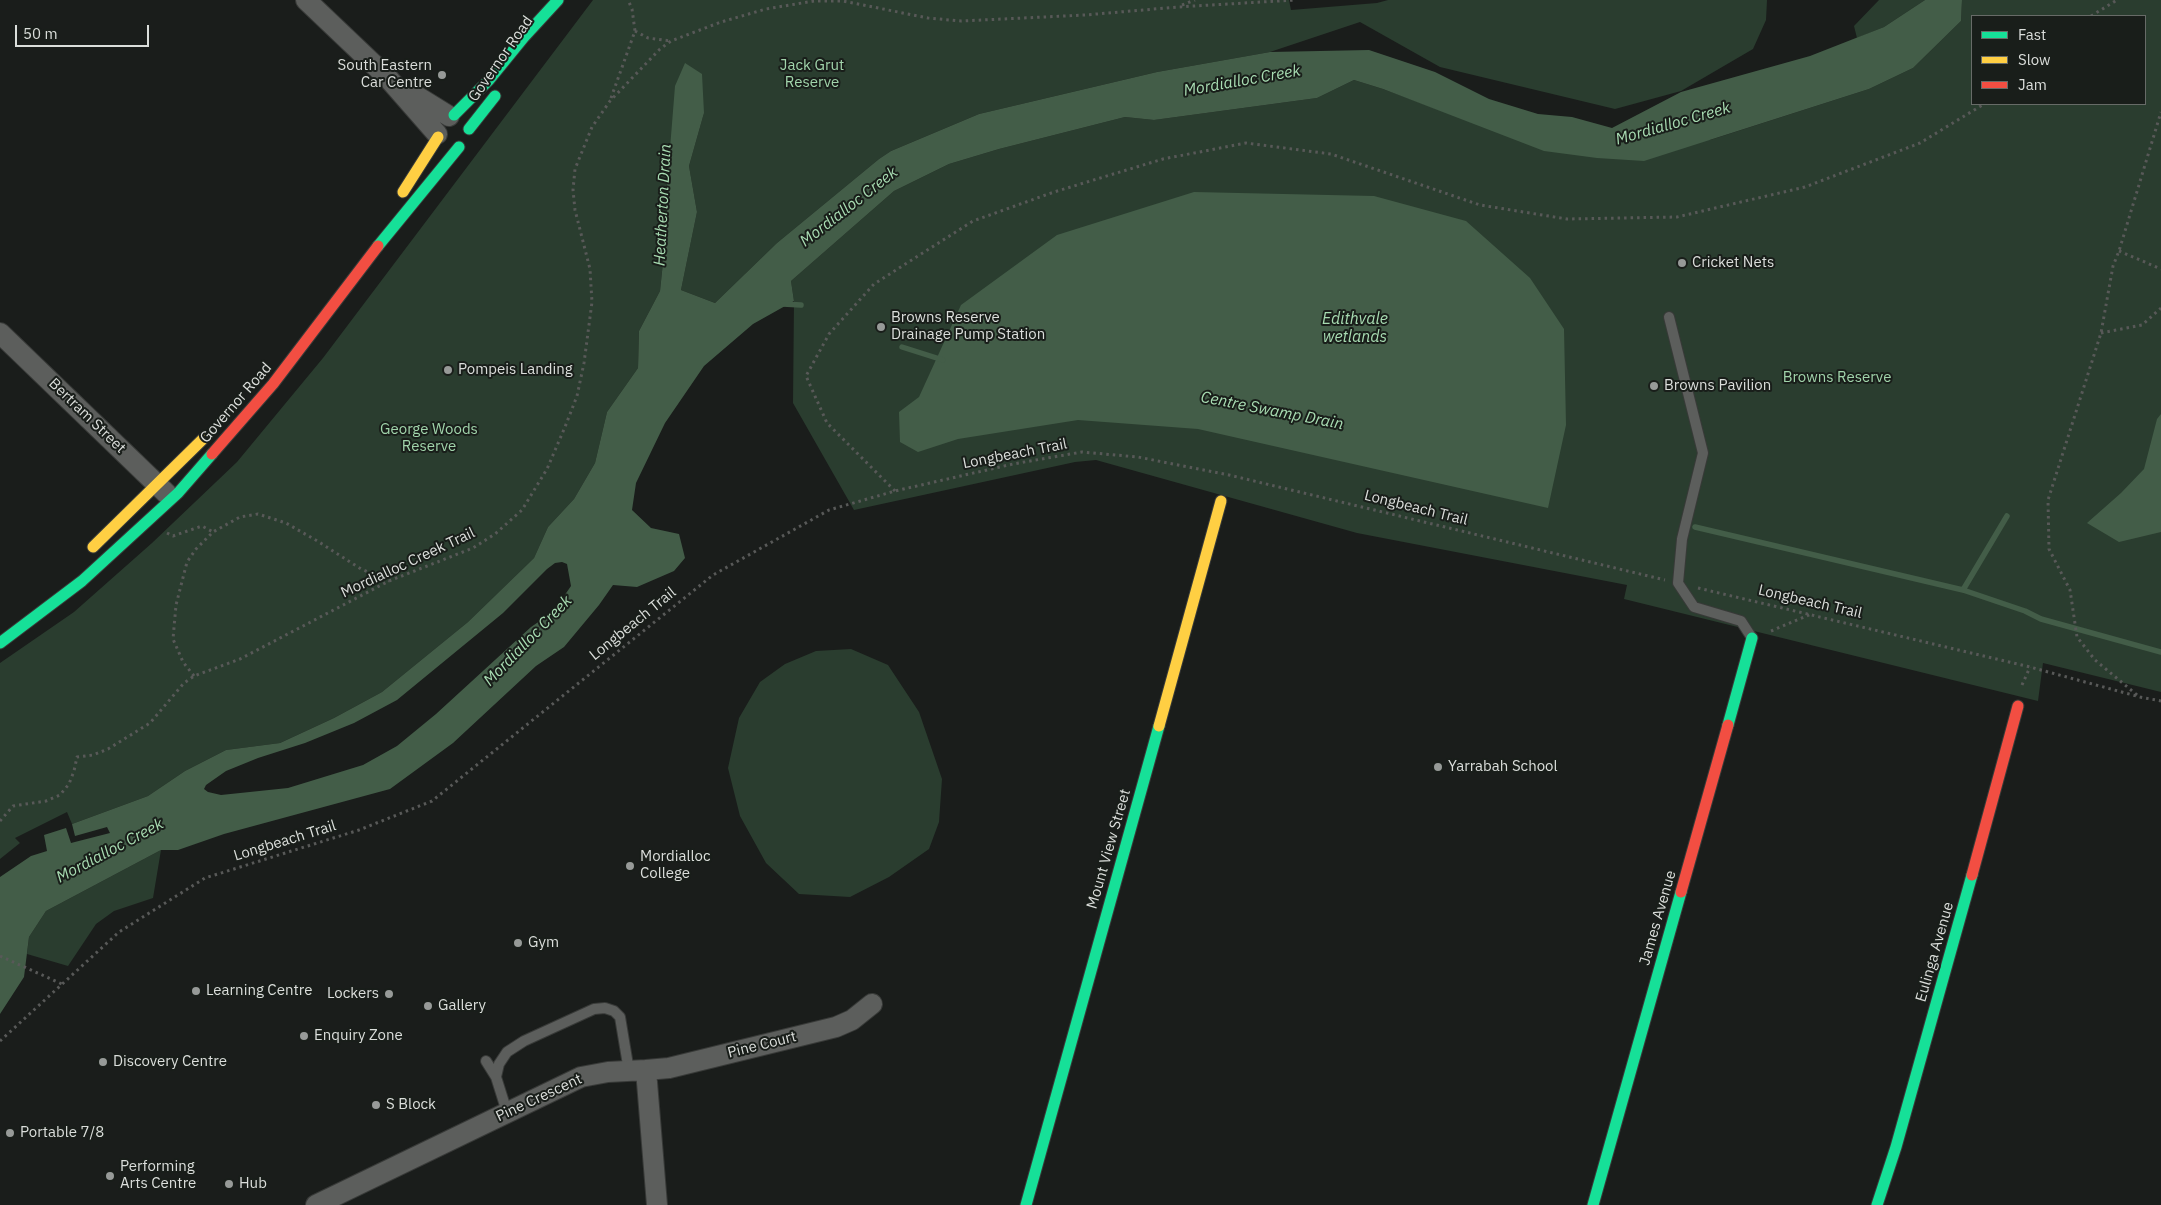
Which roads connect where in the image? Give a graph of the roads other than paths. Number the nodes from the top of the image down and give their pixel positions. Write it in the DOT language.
graph roads {
  1 [pos="306,0"];
  2 [pos="554,2"];
  3 [pos="528,50"];
  4 [pos="388,78"];
  5 [pos="504,84"];
  6 [pos="451,116"];
  7 [pos="469,129"];
  8 [pos="437,136"];
  9 [pos="459,147"];
  10 [pos="396,201"];
  11 [pos="1669,317"];
  12 [pos="0,333"];
  13 [pos="215,425"];
  14 [pos="158,484"];
  15 [pos="172,499"];
  16 [pos="1221,502"];
  17 [pos="87,552"];
  18 [pos="1752,638"];
  19 [pos="0,643"];
  20 [pos="2018,706"];
  21 [pos="872,1004"];
  22 [pos="486,1061"];
  23 [pos="637,1070"];
  24 [pos="496,1077"];
  25 [pos="507,1112"];
  26 [pos="316,1205"];
  27 [pos="657,1205"];
  28 [pos="1026,1205"];
  29 [pos="1593,1205"];
  30 [pos="1877,1205"];
  1 -- 4 [label="street"];
  2 -- 3 [label="street, Governor Road"];
  2 -- 6 [label="street, Governor Road"];
  4 -- 6 [label="street"];
  4 -- 8 [label="street"];
  5 -- 7 [label="street, Governor Road"];
  6 -- 7 [label="street"];
  6 -- 8 [label="street"];
  7 -- 9 [label="street"];
  8 -- 9 [label="street"];
  8 -- 10 [label="street"];
  9 -- 15 [label="street, Governor Road"];
  11 -- 18 [label="lane"];
  12 -- 14 [label="street, Bertram Street"];
  13 -- 14 [label="street, Governor Road"];
  14 -- 15 [label="street, Bertram Street"];
  14 -- 17 [label="street, Governor Road"];
  15 -- 19 [label="street, Governor Road"];
  16 -- 28 [label="street, Mount View Street"];
  18 -- 29 [label="street, James Avenue"];
  20 -- 30 [label="street, Eulinga Avenue"];
  21 -- 23 [label="street, Pine Court"];
  22 -- 24 [label="lane"];
  23 -- 24 [label="lane"];
  23 -- 25 [label="street, Pine Crescent"];
  23 -- 27 [label="street"];
  24 -- 25 [label="lane"];
  25 -- 26 [label="street, Pine Crescent"];
}
